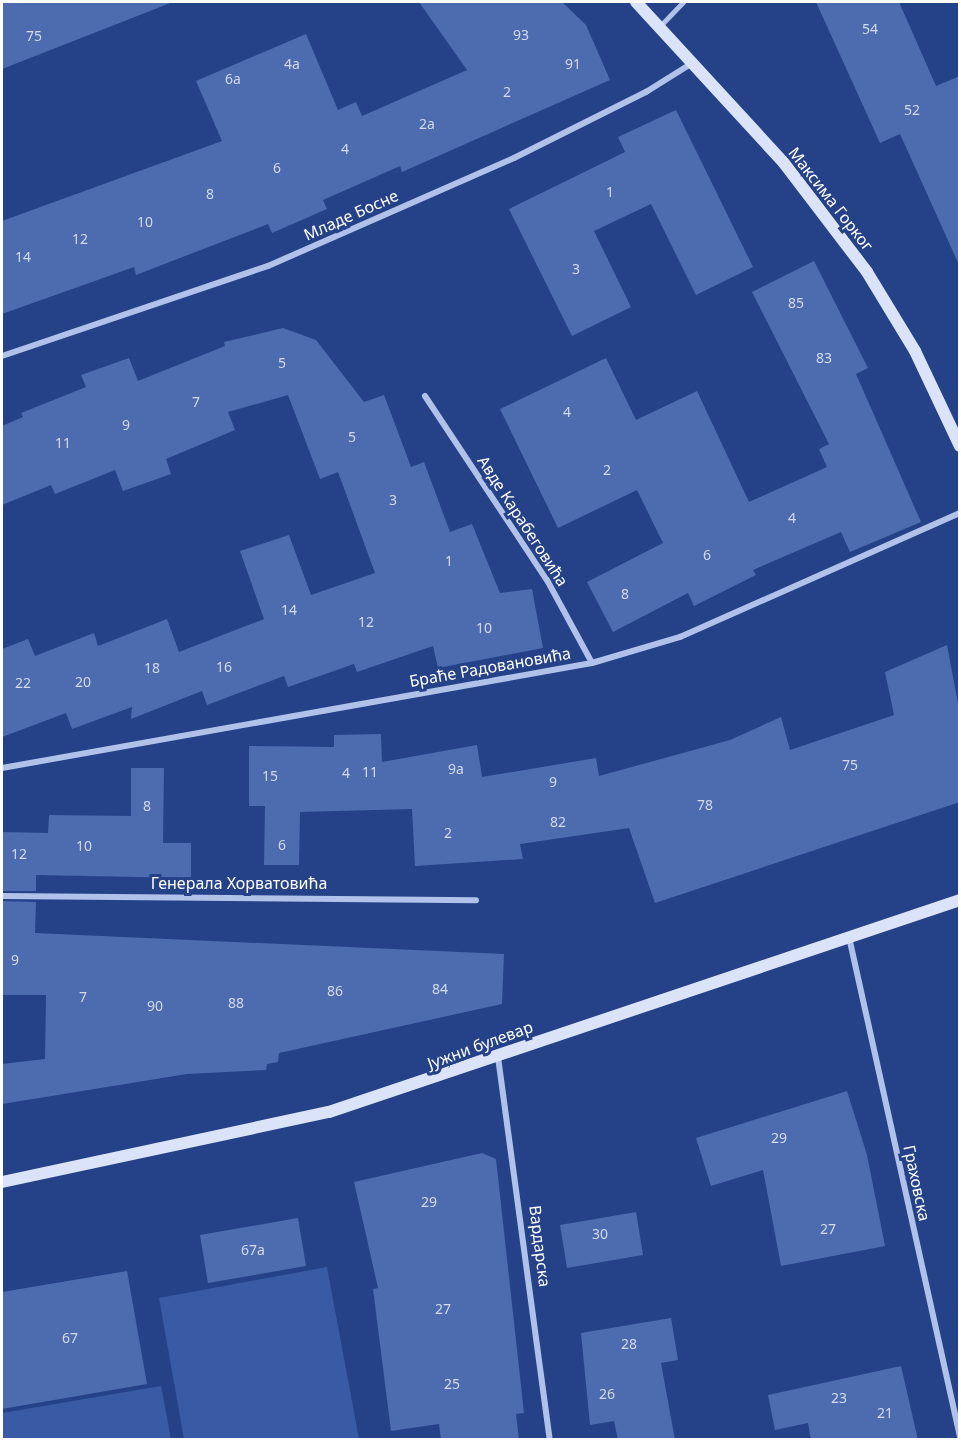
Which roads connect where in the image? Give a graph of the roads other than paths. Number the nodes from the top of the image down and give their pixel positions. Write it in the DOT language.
graph roads {
  1 [pos="636,2"];
  2 [pos="683,2"];
  3 [pos="661,25"];
  4 [pos="695,62"];
  5 [pos="2,356"];
  6 [pos="425,396"];
  7 [pos="960,446"];
  8 [pos="960,513"];
  9 [pos="592,663"];
  10 [pos="2,768"];
  11 [pos="2,896"];
  12 [pos="476,900"];
  13 [pos="960,900"];
  14 [pos="849,935"];
  15 [pos="498,1057"];
  16 [pos="2,1182"];
  17 [pos="960,1437"];
  18 [pos="550,1440"];
  1 -- 3 [label="main road, Максима Горког"];
  2 -- 3 [label="lane"];
  3 -- 4 [label="main road, Максима Горког"];
  4 -- 5 [label="street, Младе Босне"];
  4 -- 7 [label="main road, Максима Горког"];
  6 -- 9 [label="street, Авде Карабеговића"];
  8 -- 9 [label="street, Браће Радовановића"];
  9 -- 10 [label="street, Браће Радовановића"];
  11 -- 12 [label="street, Генерала Хорватовића"];
  13 -- 14 [label="main road, Јужни булевар"];
  14 -- 15 [label="main road, Јужни булевар"];
  14 -- 17 [label="street, Граховска"];
  15 -- 16 [label="main road, Јужни булевар"];
  15 -- 18 [label="street, Вардарска"];
}
